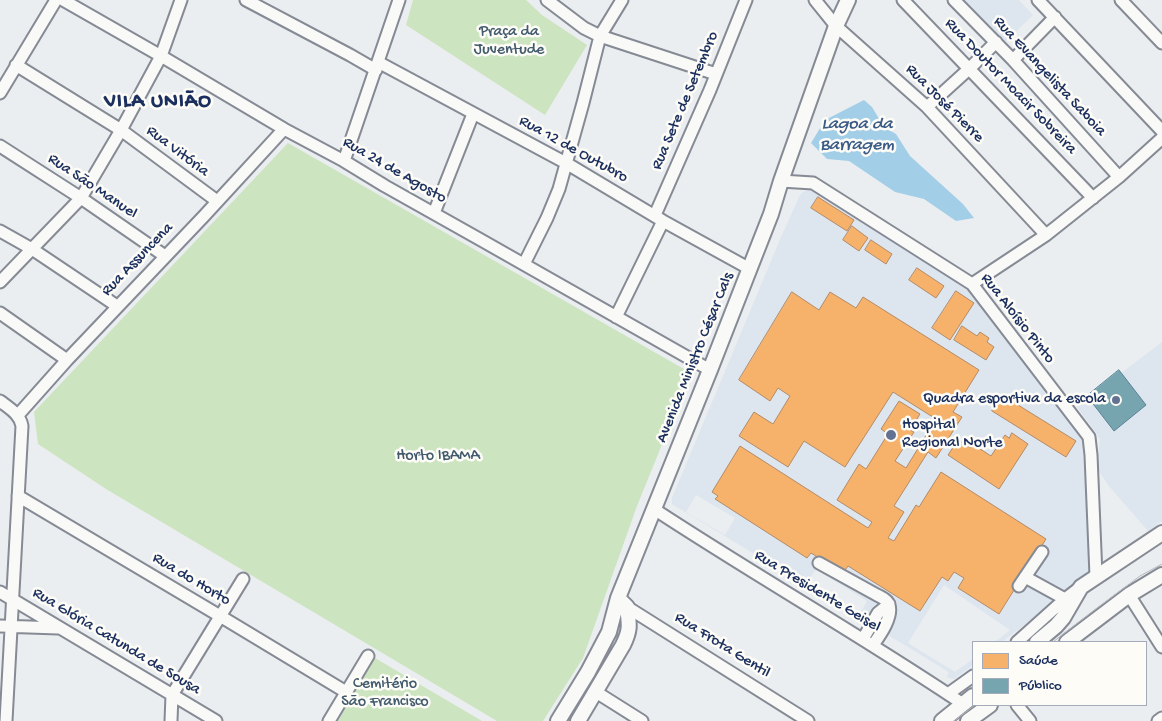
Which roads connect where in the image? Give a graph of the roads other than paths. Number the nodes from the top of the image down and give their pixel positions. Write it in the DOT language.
graph roads {
  1 [pos="56,0"];
  2 [pos="63,0"];
  3 [pos="181,0"];
  4 [pos="246,0"];
  5 [pos="399,0"];
  6 [pos="547,0"];
  7 [pos="622,0"];
  8 [pos="746,0"];
  9 [pos="815,0"];
  10 [pos="848,0"];
  11 [pos="903,0"];
  12 [pos="954,0"];
  13 [pos="1038,0"];
  14 [pos="1121,0"];
  15 [pos="1055,17"];
  16 [pos="836,26"];
  17 [pos="600,36"];
  18 [pos="996,42"];
  19 [pos="1162,43"];
  20 [pos="161,56"];
  21 [pos="1013,60"];
  22 [pos="16,65"];
  23 [pos="377,66"];
  24 [pos="970,68"];
  25 [pos="716,74"];
  26 [pos="4,78"];
  27 [pos="0,93"];
  28 [pos="927,107"];
  29 [pos="473,114"];
  30 [pos="284,129"];
  31 [pos="121,130"];
  32 [pos="1162,131"];
  33 [pos="1162,138"];
  34 [pos="0,146"];
  35 [pos="344,161"];
  36 [pos="566,163"];
  37 [pos="1118,178"];
  38 [pos="781,181"];
  39 [pos="81,198"];
  40 [pos="1093,198"];
  41 [pos="217,201"];
  42 [pos="434,213"];
  43 [pos="659,218"];
  44 [pos="0,231"];
  45 [pos="1046,235"];
  46 [pos="32,249"];
  47 [pos="165,256"];
  48 [pos="524,264"];
  49 [pos="750,269"];
  50 [pos="0,282"];
  51 [pos="972,284"];
  52 [pos="117,306"];
  53 [pos="0,312"];
  54 [pos="616,317"];
  55 [pos="66,360"];
  56 [pos="710,370"];
  57 [pos="0,401"];
  58 [pos="18,416"];
  59 [pos="18,496"];
  60 [pos="654,509"];
  61 [pos="1162,533"];
  62 [pos="1042,552"];
  63 [pos="819,563"];
  64 [pos="1162,575"];
  65 [pos="1096,576"];
  66 [pos="243,579"];
  67 [pos="1081,587"];
  68 [pos="0,592"];
  69 [pos="1129,594"];
  70 [pos="1065,599"];
  71 [pos="13,600"];
  72 [pos="622,602"];
  73 [pos="889,604"];
  74 [pos="220,616"];
  75 [pos="6,626"];
  76 [pos="60,628"];
  77 [pos="863,639"];
  78 [pos="1018,641"];
  79 [pos="1038,641"];
  80 [pos="1068,641"];
  81 [pos="874,645"];
  82 [pos="1162,647"];
  83 [pos="368,656"];
  84 [pos="972,677"];
  85 [pos="346,692"];
  86 [pos="596,692"];
  87 [pos="948,694"];
  88 [pos="172,695"];
  89 [pos="968,700"];
  90 [pos="989,706"];
  91 [pos="1018,706"];
  92 [pos="1162,718"];
  93 [pos="6,721"];
  94 [pos="171,721"];
  95 [pos="216,721"];
  96 [pos="329,721"];
  97 [pos="558,721"];
  98 [pos="578,721"];
  99 [pos="642,721"];
  100 [pos="808,721"];
  101 [pos="942,721"];
  102 [pos="968,721"];
  103 [pos="1030,721"];
  104 [pos="1158,721"];
  1 -- 22 [label="street"];
  2 -- 20 [label="street, Rua 24 de Agosto"];
  3 -- 20 [label="street"];
  4 -- 23 [label="street, Rua 12 de Outubro"];
  5 -- 23 [label="street"];
  6 -- 17 [label="street"];
  7 -- 17 [label="street"];
  8 -- 25 [label="street, Rua Sete de Setembro"];
  9 -- 16 [label="street, Rua José Pierre"];
  10 -- 16 [label="main road, Avenida Ministro César Cals"];
  11 -- 24 [label="street, Rua Doutor Moacir Sobreira"];
  12 -- 18 [label="street, Rua Evangelista Saboia"];
  13 -- 15 [label="street"];
  14 -- 19 [label="street"];
  15 -- 21 [label="street"];
  15 -- 32 [label="street"];
  16 -- 28 [label="street, Rua José Pierre"];
  16 -- 38 [label="main road, Avenida Ministro César Cals"];
  17 -- 25 [label="street"];
  17 -- 36 [label="street"];
  18 -- 21 [label="street, Rua Evangelista Saboia"];
  18 -- 24 [label="street"];
  20 -- 30 [label="street, Rua 24 de Agosto"];
  20 -- 31 [label="street"];
  21 -- 37 [label="street, Rua Evangelista Saboia"];
  22 -- 26 [label="street"];
  22 -- 31 [label="street, Rua Vitória"];
  23 -- 29 [label="street, Rua 12 de Outubro"];
  23 -- 35 [label="street"];
  24 -- 28 [label="street"];
  24 -- 40 [label="street, Rua Doutor Moacir Sobreira"];
  25 -- 43 [label="street, Rua Sete de Setembro"];
  26 -- 27 [label="street"];
  28 -- 45 [label="street, Rua José Pierre"];
  29 -- 36 [label="street, Rua 12 de Outubro"];
  29 -- 42 [label="street"];
  30 -- 35 [label="street, Rua 24 de Agosto"];
  30 -- 41 [label="street, Rua Assuncena"];
  31 -- 39 [label="street"];
  31 -- 41 [label="street, Rua Vitória"];
  33 -- 37 [label="street"];
  34 -- 39 [label="street, Rua São Manuel"];
  35 -- 42 [label="street, Rua 24 de Agosto"];
  36 -- 43 [label="street, Rua 12 de Outubro"];
  36 -- 48 [label="street"];
  37 -- 40 [label="street"];
  38 -- 49 [label="main road, Avenida Ministro César Cals"];
  38 -- 51 [label="street, Rua Aloísio Pinto"];
  39 -- 46 [label="street"];
  39 -- 47 [label="street, Rua São Manuel"];
  40 -- 45 [label="street"];
  41 -- 47 [label="street, Rua Assuncena"];
  42 -- 48 [label="street, Rua 24 de Agosto"];
  43 -- 49 [label="street, Rua 12 de Outubro"];
  43 -- 54 [label="street, Rua Sete de Setembro"];
  44 -- 46 [label="street"];
  45 -- 51 [label="street"];
  46 -- 50 [label="street"];
  46 -- 52 [label="street"];
  47 -- 52 [label="street, Rua Assuncena"];
  48 -- 54 [label="street, Rua 24 de Agosto"];
  49 -- 56 [label="main road, Avenida Ministro César Cals"];
  51 -- 65 [label="street, Rua Aloísio Pinto"];
  52 -- 55 [label="street, Rua Assuncena"];
  53 -- 55 [label="street"];
  54 -- 56 [label="street, Rua 24 de Agosto"];
  55 -- 58 [label="street, Rua Assuncena"];
  56 -- 60 [label="main road, Avenida Ministro César Cals"];
  57 -- 58 [label="street"];
  58 -- 59 [label="street"];
  59 -- 71 [label="street"];
  59 -- 74 [label="street, Rua do Horto"];
  60 -- 72 [label="main road, Avenida Ministro César Cals"];
  60 -- 77 [label="street, Rua Presidente Geisel"];
  61 -- 65 [label="main road"];
  62 -- 70 [label="street"];
  63 -- 73 [label="street"];
  64 -- 69 [label="main road"];
  65 -- 67 [label="main road"];
  66 -- 74 [label="street"];
  67 -- 70 [label="street"];
  67 -- 79 [label="main road"];
  68 -- 71 [label="street, Rua Glória Catunda de Sousa"];
  69 -- 80 [label="main road"];
  69 -- 82 [label="street"];
  70 -- 78 [label="street"];
  71 -- 75 [label="street"];
  71 -- 76 [label="street, Rua Glória Catunda de Sousa"];
  72 -- 86 [label="main road, Avenida Ministro César Cals"];
  72 -- 97 [label="main road, Avenida Ministro César Cals"];
  72 -- 100 [label="street, Rua Frota Gentil"];
  73 -- 77 [label="street"];
  73 -- 81 [label="street"];
  74 -- 85 [label="street, Rua do Horto"];
  74 -- 88 [label="street"];
  75 -- 76 [label="street"];
  75 -- 93 [label="street"];
  76 -- 88 [label="street, Rua Glória Catunda de Sousa"];
  77 -- 81 [label="street, Rua Presidente Geisel"];
  81 -- 87 [label="street, Rua Presidente Geisel"];
  83 -- 85 [label="street"];
  84 -- 87 [label="street"];
  85 -- 96 [label="street"];
  86 -- 98 [label="main road, Avenida Ministro César Cals"];
  86 -- 99 [label="street"];
  87 -- 89 [label="street, Rua Presidente Geisel"];
  88 -- 94 [label="street"];
  88 -- 95 [label="street, Rua Glória Catunda de Sousa"];
  89 -- 101 [label="main road"];
  90 -- 102 [label="main road"];
  91 -- 103 [label="street"];
  92 -- 104 [label="street"];
}
